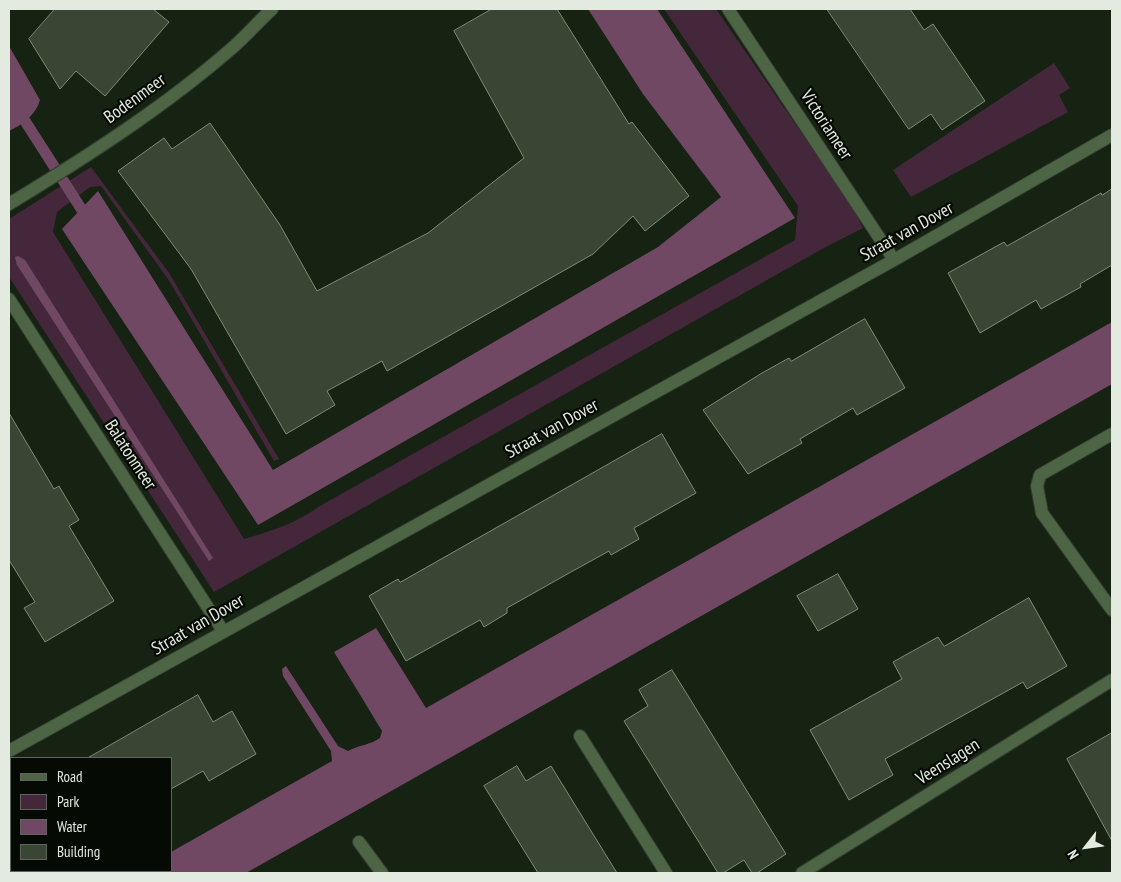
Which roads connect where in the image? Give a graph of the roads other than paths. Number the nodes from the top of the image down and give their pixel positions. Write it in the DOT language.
graph roads {
  1 [pos="272,9"];
  2 [pos="728,9"];
  3 [pos="1112,135"];
  4 [pos="10,204"];
  5 [pos="894,260"];
  6 [pos="9,299"];
  7 [pos="1112,434"];
  8 [pos="1112,610"];
  9 [pos="223,631"];
  10 [pos="1112,680"];
  11 [pos="580,736"];
  12 [pos="9,751"];
  13 [pos="359,842"];
  14 [pos="382,873"];
  15 [pos="666,873"];
  16 [pos="802,873"];
  1 -- 4 [label="street, Bodenmeer"];
  2 -- 5 [label="street, Victoriameer"];
  3 -- 5 [label="street, Straat van Dover"];
  5 -- 9 [label="street, Straat van Dover"];
  6 -- 9 [label="street, Balatonmeer"];
  7 -- 8 [label="street"];
  9 -- 12 [label="street, Straat van Dover"];
  10 -- 16 [label="street, Veenslagen"];
  11 -- 15 [label="street"];
  13 -- 14 [label="street"];
}
